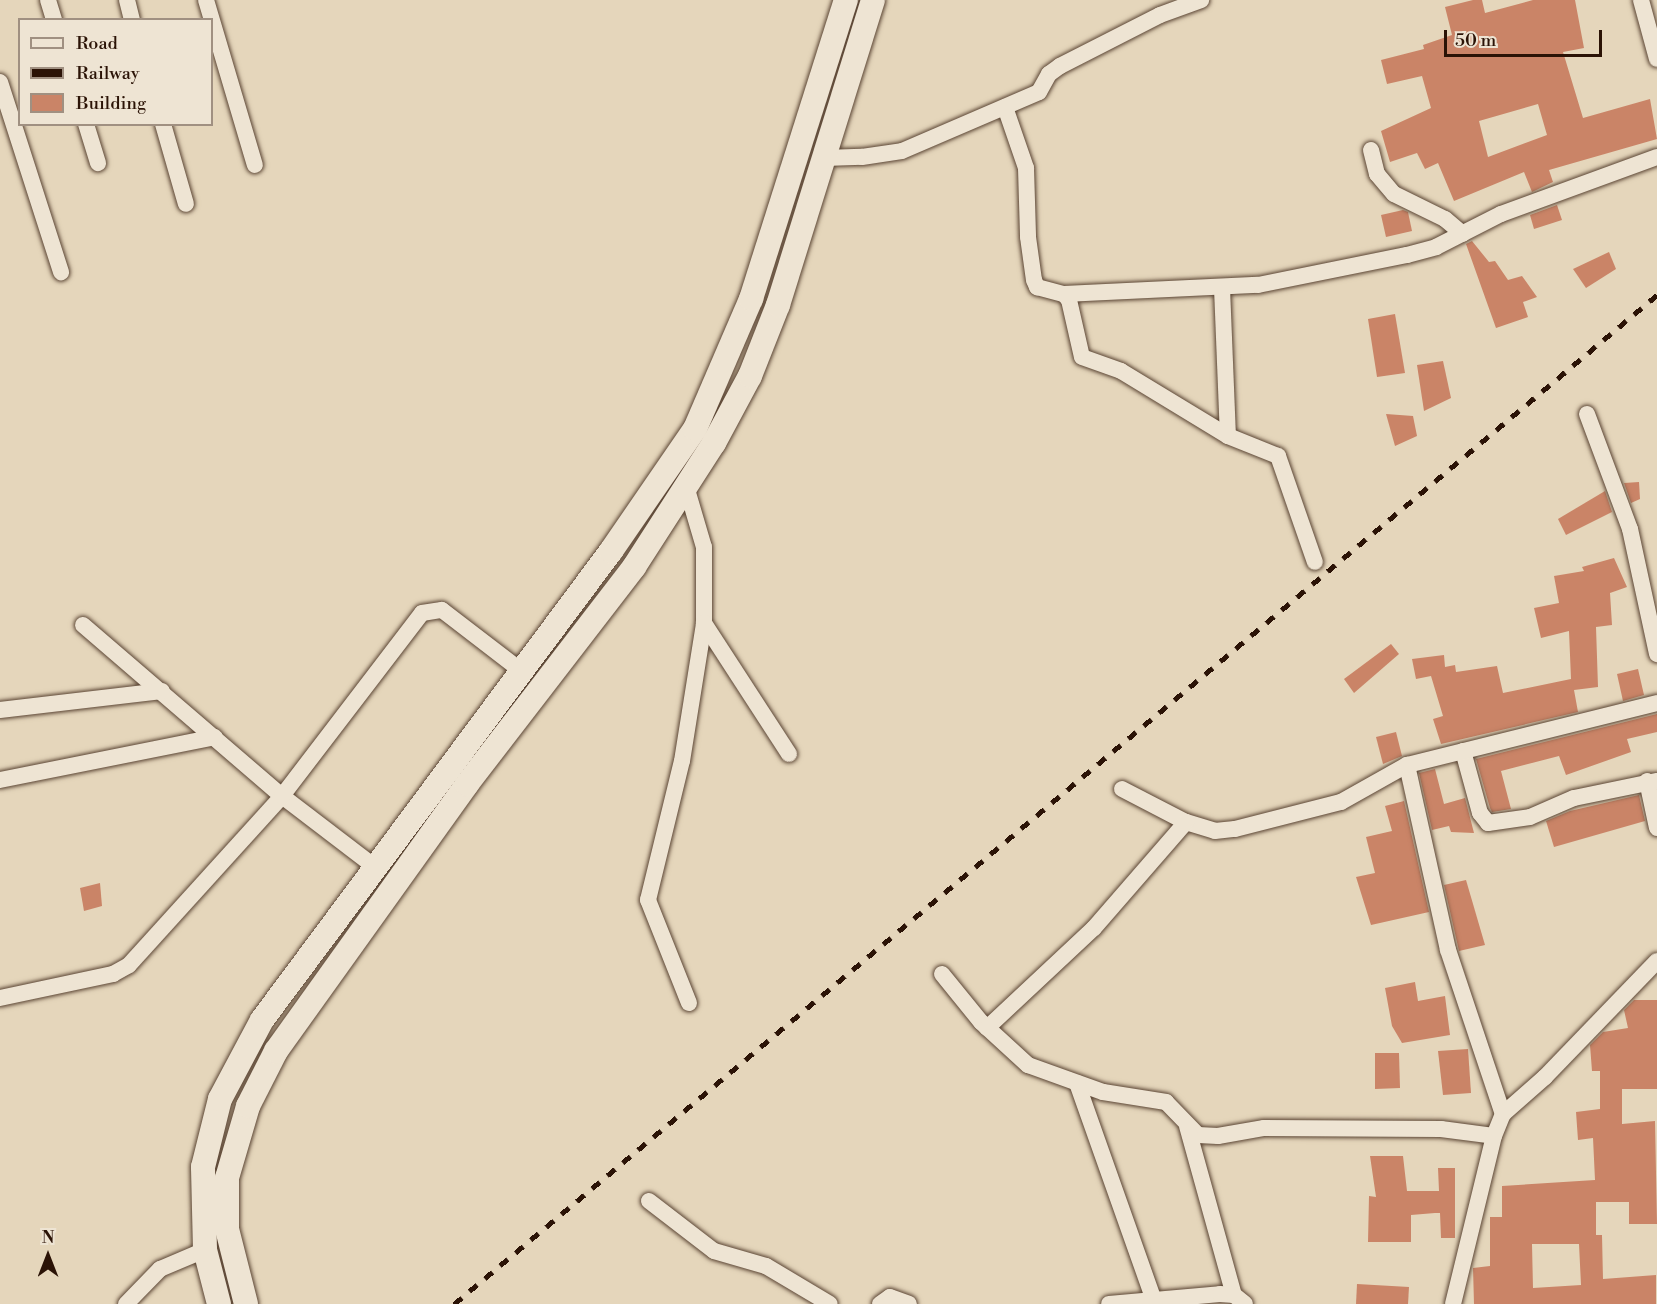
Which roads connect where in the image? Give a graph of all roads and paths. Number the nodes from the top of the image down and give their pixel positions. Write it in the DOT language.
graph roads {
  1 [pos="48,0"];
  2 [pos="127,0"];
  3 [pos="206,0"];
  4 [pos="846,0"];
  5 [pos="873,0"];
  6 [pos="1201,0"];
  7 [pos="1641,0"];
  8 [pos="53,18"];
  9 [pos="132,18"];
  10 [pos="211,18"];
  11 [pos="213,24"];
  12 [pos="1657,59"];
  13 [pos="0,82"];
  14 [pos="1005,107"];
  15 [pos="88,126"];
  16 [pos="164,126"];
  17 [pos="1371,150"];
  18 [pos="824,158"];
  19 [pos="1657,158"];
  20 [pos="98,163"];
  21 [pos="255,165"];
  22 [pos="186,204"];
  23 [pos="1463,234"];
  24 [pos="61,272"];
  25 [pos="1222,288"];
  26 [pos="1065,294"];
  27 [pos="1587,414"];
  28 [pos="1228,436"];
  29 [pos="686,486"];
  30 [pos="1315,562"];
  31 [pos="704,623"];
  32 [pos="84,625"];
  33 [pos="1657,654"];
  34 [pos="519,669"];
  35 [pos="162,691"];
  36 [pos="1657,703"];
  37 [pos="0,710"];
  38 [pos="215,737"];
  39 [pos="1463,751"];
  40 [pos="789,754"];
  41 [pos="1407,765"];
  42 [pos="0,780"];
  43 [pos="1652,781"];
  44 [pos="1122,789"];
  45 [pos="282,796"];
  46 [pos="1186,822"];
  47 [pos="1657,828"];
  48 [pos="375,867"];
  49 [pos="1657,961"];
  50 [pos="942,974"];
  51 [pos="0,998"];
  52 [pos="689,1003"];
  53 [pos="987,1028"];
  54 [pos="1077,1083"];
  55 [pos="1503,1114"];
  56 [pos="1187,1126"];
  57 [pos="1494,1136"];
  58 [pos="649,1200"];
  59 [pos="205,1250"];
  60 [pos="1154,1300"];
  61 [pos="1240,1300"];
  62 [pos="126,1304"];
  63 [pos="219,1304"];
  64 [pos="246,1304"];
  65 [pos="830,1304"];
  66 [pos="880,1304"];
  67 [pos="909,1304"];
  68 [pos="1109,1304"];
  69 [pos="1453,1304"];
  1 -- 8 [label="street"];
  2 -- 9 [label="street"];
  3 -- 10 [label="street"];
  4 -- 34 [label="main road"];
  5 -- 18 [label="main road"];
  6 -- 14 [label="street"];
  7 -- 12 [label="street"];
  11 -- 21 [label="street"];
  13 -- 24 [label="street"];
  14 -- 18 [label="street"];
  14 -- 26 [label="street"];
  15 -- 20 [label="street"];
  16 -- 22 [label="street"];
  17 -- 23 [label="street"];
  18 -- 29 [label="main road"];
  19 -- 23 [label="street"];
  23 -- 25 [label="street"];
  25 -- 26 [label="street"];
  25 -- 28 [label="street"];
  26 -- 28 [label="street"];
  27 -- 33 [label="street"];
  28 -- 30 [label="street"];
  29 -- 31 [label="street"];
  29 -- 64 [label="main road"];
  31 -- 40 [label="street"];
  31 -- 52 [label="street"];
  32 -- 35 [label="street"];
  34 -- 45 [label="street"];
  34 -- 48 [label="main road"];
  35 -- 37 [label="street"];
  35 -- 38 [label="street"];
  36 -- 39 [label="street"];
  38 -- 42 [label="street"];
  38 -- 45 [label="street"];
  39 -- 41 [label="street"];
  39 -- 43 [label="street"];
  41 -- 46 [label="street"];
  41 -- 55 [label="street"];
  43 -- 47 [label="street"];
  44 -- 46 [label="street"];
  45 -- 48 [label="street"];
  45 -- 51 [label="street"];
  46 -- 53 [label="street"];
  48 -- 59 [label="main road"];
  49 -- 55 [label="street"];
  50 -- 53 [label="street"];
  53 -- 54 [label="street"];
  54 -- 56 [label="street"];
  54 -- 60 [label="street"];
  55 -- 57 [label="street"];
  56 -- 57 [label="street"];
  56 -- 61 [label="street"];
  57 -- 69 [label="street"];
  58 -- 65 [label="street"];
  59 -- 62 [label="street"];
  59 -- 63 [label="main road"];
  60 -- 61 [label="street"];
  60 -- 68 [label="street"];
  66 -- 67 [label="street"];
}
